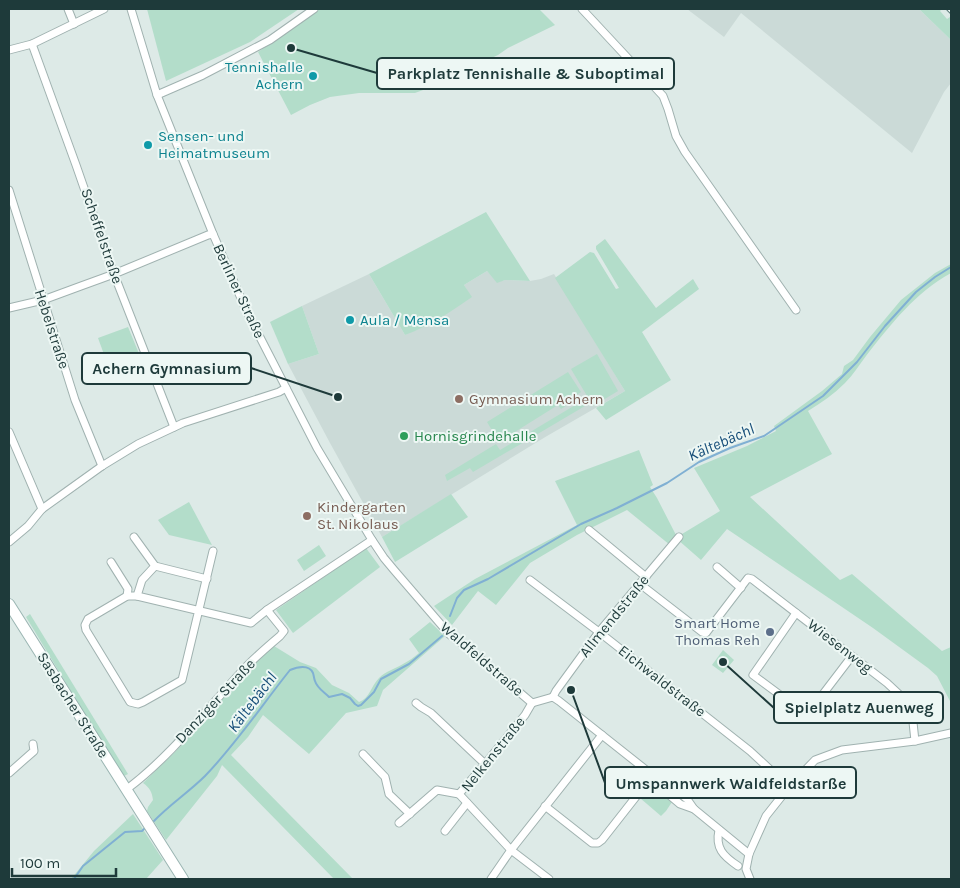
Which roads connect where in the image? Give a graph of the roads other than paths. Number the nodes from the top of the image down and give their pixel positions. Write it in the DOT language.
graph roads {
  1 [pos="68,9"];
  2 [pos="104,9"];
  3 [pos="131,9"];
  4 [pos="314,9"];
  5 [pos="582,9"];
  6 [pos="74,24"];
  7 [pos="32,44"];
  8 [pos="9,50"];
  9 [pos="157,95"];
  10 [pos="9,190"];
  11 [pos="213,234"];
  12 [pos="114,274"];
  13 [pos="43,300"];
  14 [pos="9,308"];
  15 [pos="796,310"];
  16 [pos="286,388"];
  17 [pos="174,427"];
  18 [pos="9,432"];
  19 [pos="102,466"];
  20 [pos="42,509"];
  21 [pos="589,530"];
  22 [pos="134,536"];
  23 [pos="679,538"];
  24 [pos="372,540"];
  25 [pos="9,542"];
  26 [pos="213,551"];
  27 [pos="384,558"];
  28 [pos="111,562"];
  29 [pos="155,566"];
  30 [pos="717,567"];
  31 [pos="646,577"];
  32 [pos="206,579"];
  33 [pos="530,580"];
  34 [pos="640,584"];
  35 [pos="741,588"];
  36 [pos="128,596"];
  37 [pos="137,596"];
  38 [pos="9,604"];
  39 [pos="267,610"];
  40 [pos="198,611"];
  41 [pos="796,613"];
  42 [pos="599,632"];
  43 [pos="852,656"];
  44 [pos="553,697"];
  45 [pos="416,703"];
  46 [pos="532,703"];
  47 [pos="951,733"];
  48 [pos="602,735"];
  49 [pos="915,740"];
  50 [pos="32,744"];
  51 [pos="363,754"];
  52 [pos="485,764"];
  53 [pos="9,773"];
  54 [pos="653,775"];
  55 [pos="789,787"];
  56 [pos="126,789"];
  57 [pos="459,794"];
  58 [pos="467,803"];
  59 [pos="545,806"];
  60 [pos="410,814"];
  61 [pos="399,823"];
  62 [pos="719,830"];
  63 [pos="445,831"];
  64 [pos="511,850"];
  65 [pos="748,854"];
  66 [pos="738,866"];
  67 [pos="183,879"];
  68 [pos="491,879"];
  69 [pos="548,879"];
  70 [pos="750,879"];
  1 -- 6 [label="street"];
  2 -- 6 [label="street"];
  3 -- 9 [label="street, Berliner Straße"];
  4 -- 9 [label="street"];
  5 -- 15 [label="street"];
  6 -- 7 [label="street"];
  7 -- 8 [label="street"];
  7 -- 12 [label="street, Scheffelstraße"];
  9 -- 11 [label="street, Berliner Straße"];
  10 -- 13 [label="street, Hebelstraße"];
  11 -- 12 [label="street"];
  11 -- 16 [label="street, Berliner Straße"];
  12 -- 13 [label="street"];
  12 -- 17 [label="street, Scheffelstraße"];
  13 -- 14 [label="street"];
  13 -- 19 [label="street, Hebelstraße"];
  16 -- 17 [label="street"];
  16 -- 24 [label="street, Berliner Straße"];
  17 -- 19 [label="street"];
  18 -- 20 [label="street"];
  19 -- 20 [label="street"];
  20 -- 25 [label="street"];
  21 -- 31 [label="street"];
  22 -- 29 [label="street"];
  23 -- 31 [label="street, Allmendstraße"];
  24 -- 27 [label="street, Berliner Straße"];
  24 -- 39 [label="street"];
  26 -- 32 [label="street"];
  27 -- 46 [label="street, Waldfeldstraße"];
  28 -- 36 [label="street"];
  29 -- 32 [label="street"];
  29 -- 37 [label="street"];
  30 -- 35 [label="street"];
  31 -- 34 [label="street, Allmendstraße"];
  32 -- 40 [label="street"];
  33 -- 42 [label="street, Eichwaldstraße"];
  34 -- 35 [label="street"];
  34 -- 42 [label="street, Allmendstraße"];
  35 -- 41 [label="street, Wiesenweg"];
  36 -- 37 [label="street"];
  36 -- 40 [label="street"];
  37 -- 40 [label="street"];
  38 -- 56 [label="street, Sasbacher Straße"];
  39 -- 40 [label="street"];
  39 -- 56 [label="street, Danziger Straße"];
  41 -- 43 [label="street, Wiesenweg"];
  41 -- 43 [label="street"];
  42 -- 44 [label="street, Allmendstraße"];
  42 -- 55 [label="street, Eichwaldstraße"];
  43 -- 49 [label="street, Wiesenweg"];
  44 -- 46 [label="street, Waldfeldstraße"];
  44 -- 48 [label="street"];
  45 -- 52 [label="street"];
  46 -- 52 [label="street, Nelkenstraße"];
  47 -- 49 [label="street"];
  48 -- 54 [label="street"];
  48 -- 59 [label="street"];
  49 -- 55 [label="street"];
  50 -- 53 [label="street"];
  51 -- 60 [label="street"];
  52 -- 57 [label="street, Nelkenstraße"];
  54 -- 59 [label="street"];
  54 -- 62 [label="street"];
  55 -- 65 [label="street"];
  56 -- 67 [label="street, Sasbacher Straße"];
  57 -- 58 [label="street, Nelkenstraße"];
  57 -- 60 [label="street"];
  58 -- 63 [label="street, Nelkenstraße"];
  58 -- 64 [label="street, Nelkenstraße"];
  59 -- 64 [label="street"];
  60 -- 61 [label="street"];
  62 -- 65 [label="street"];
  62 -- 66 [label="street"];
  64 -- 68 [label="street"];
  64 -- 69 [label="street, Nelkenstraße"];
  65 -- 70 [label="street"];
}
